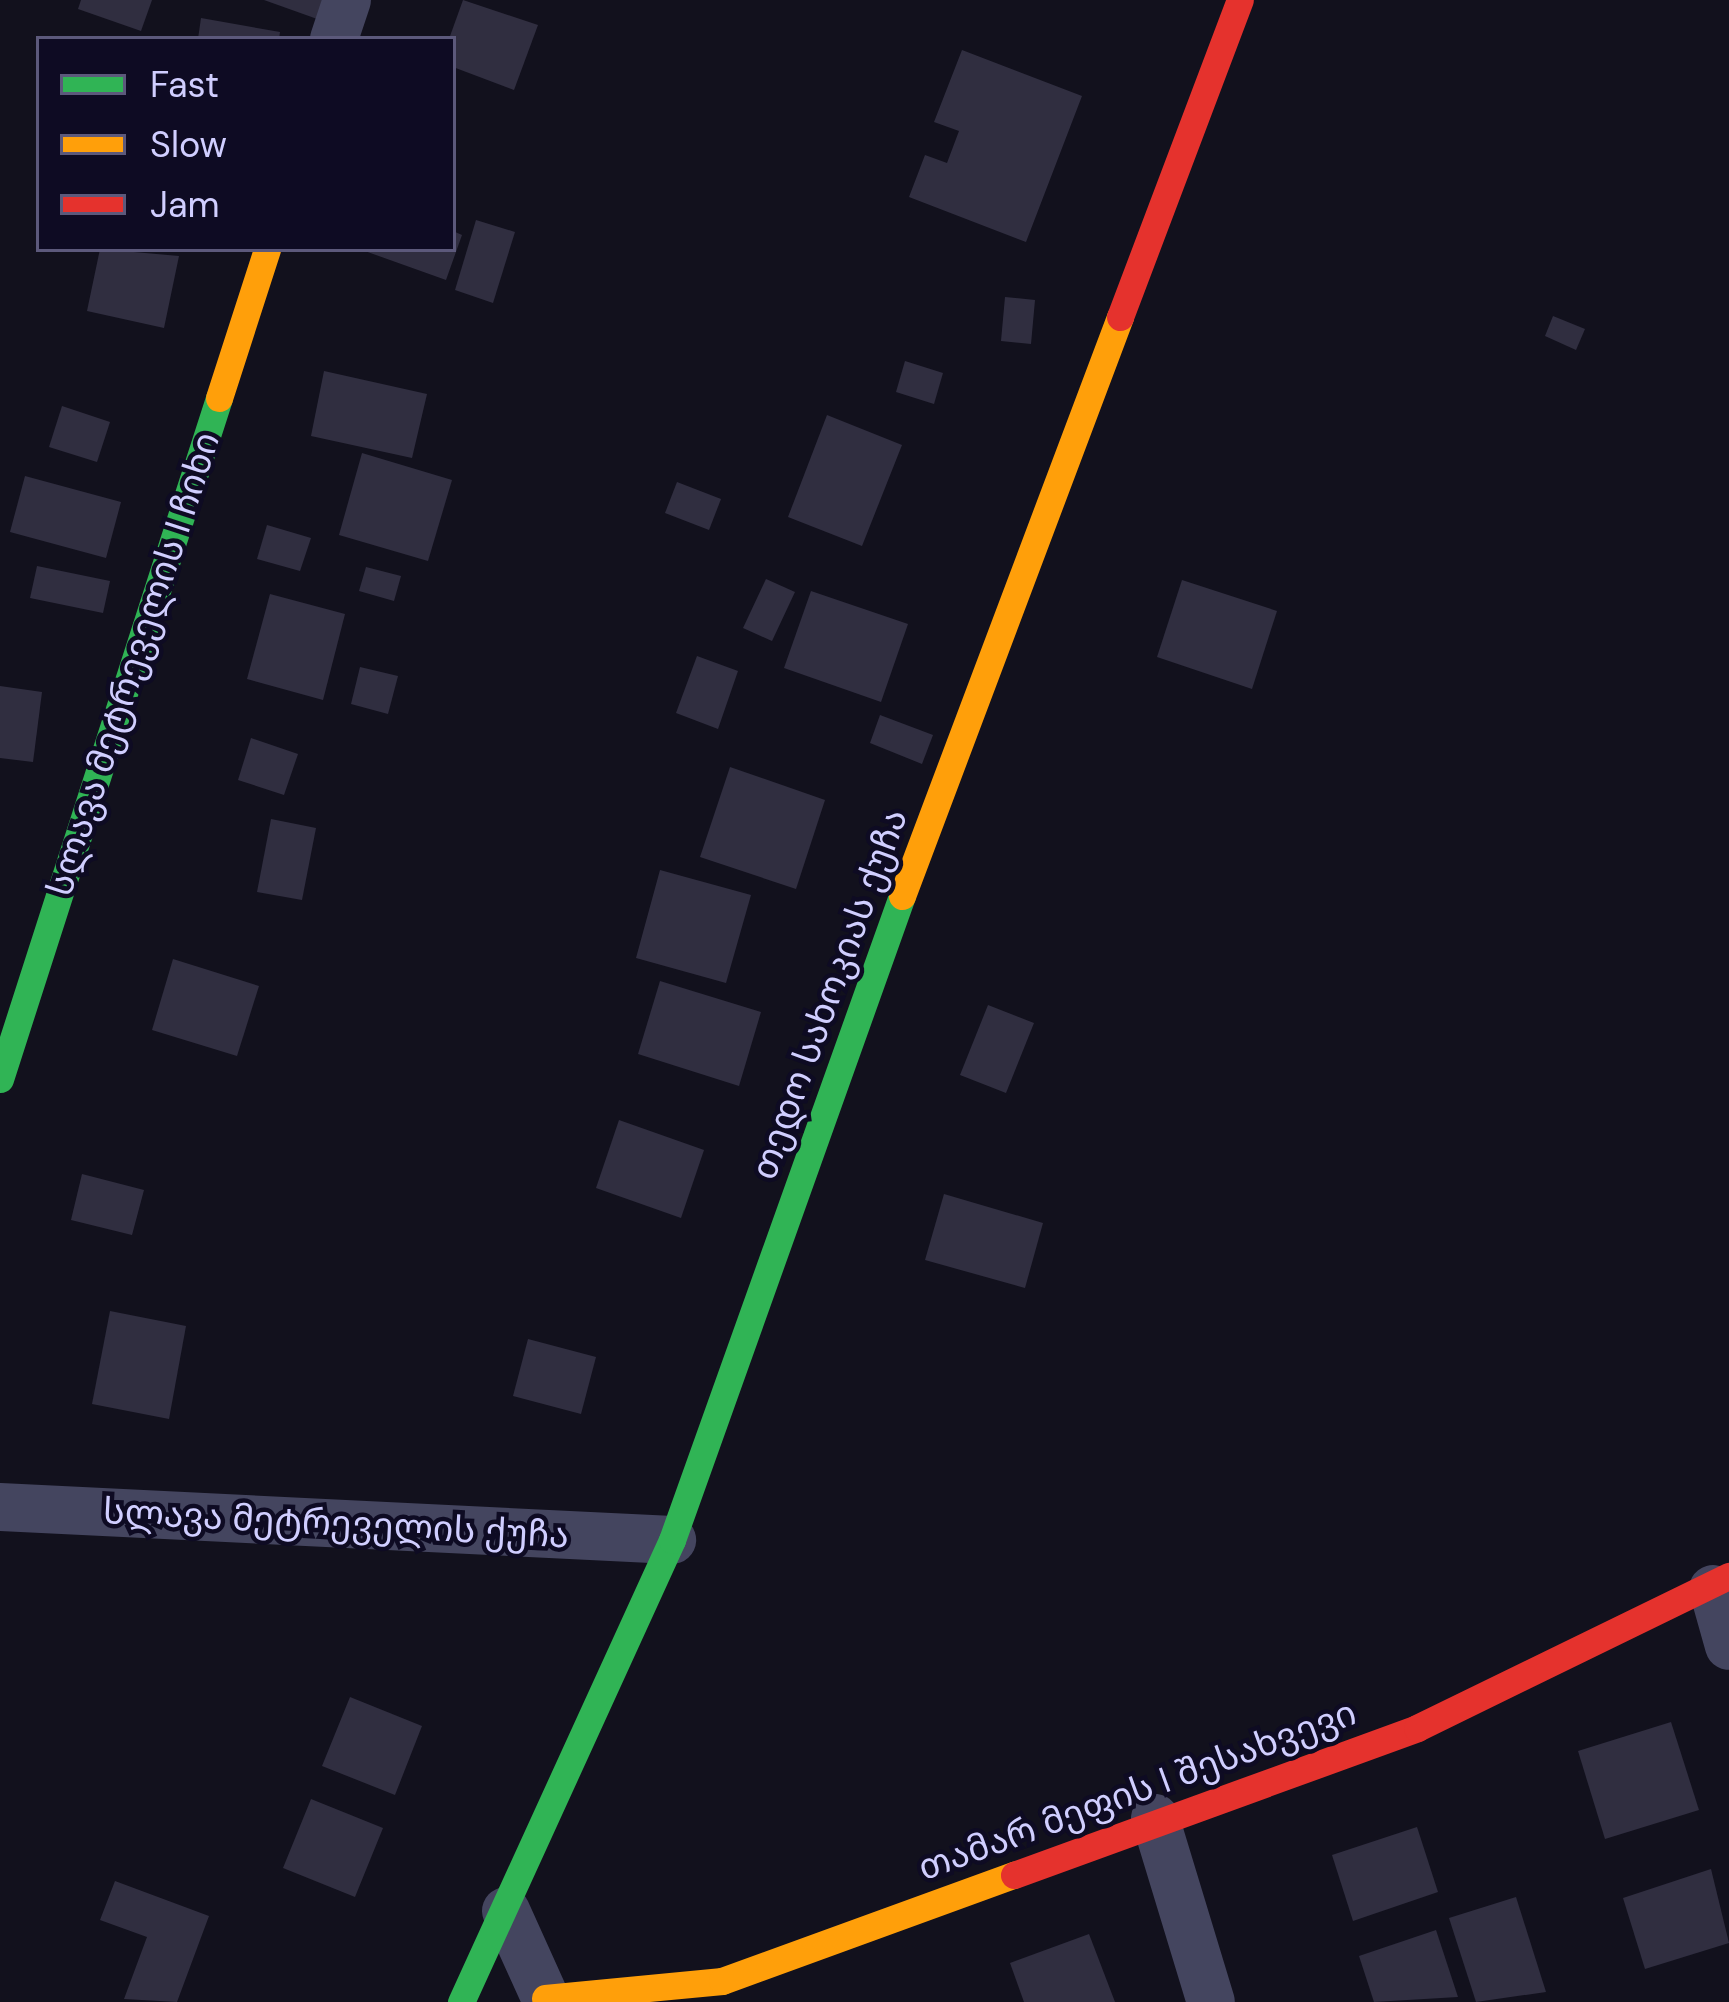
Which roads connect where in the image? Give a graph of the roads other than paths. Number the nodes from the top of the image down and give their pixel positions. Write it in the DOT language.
graph roads {
  1 [pos="346,0"];
  2 [pos="1240,0"];
  3 [pos="335,36"];
  4 [pos="266,252"];
  5 [pos="0,1079"];
  6 [pos="0,1507"];
  7 [pos="672,1540"];
  8 [pos="1721,1582"];
  9 [pos="1729,1646"];
  10 [pos="1155,1818"];
  11 [pos="506,1911"];
  12 [pos="546,2000"];
  13 [pos="460,2002"];
  14 [pos="1211,2002"];
  1 -- 3 [label="street"];
  2 -- 7 [label="street, თედო სახოკიას ქუჩა"];
  4 -- 5 [label="street, სლავა მეტრეველის I ჩიხი"];
  6 -- 7 [label="street, სლავა მეტრეველის ქუჩა"];
  7 -- 11 [label="street, თედო სახოკიას ქუჩა"];
  8 -- 9 [label="street"];
  8 -- 10 [label="street, თამარ მეფის I შესახვევი"];
  10 -- 12 [label="street, თამარ მეფის I შესახვევი"];
  10 -- 14 [label="street"];
  11 -- 12 [label="street"];
  11 -- 13 [label="street, თედო სახოკიას ქუჩა"];
}
